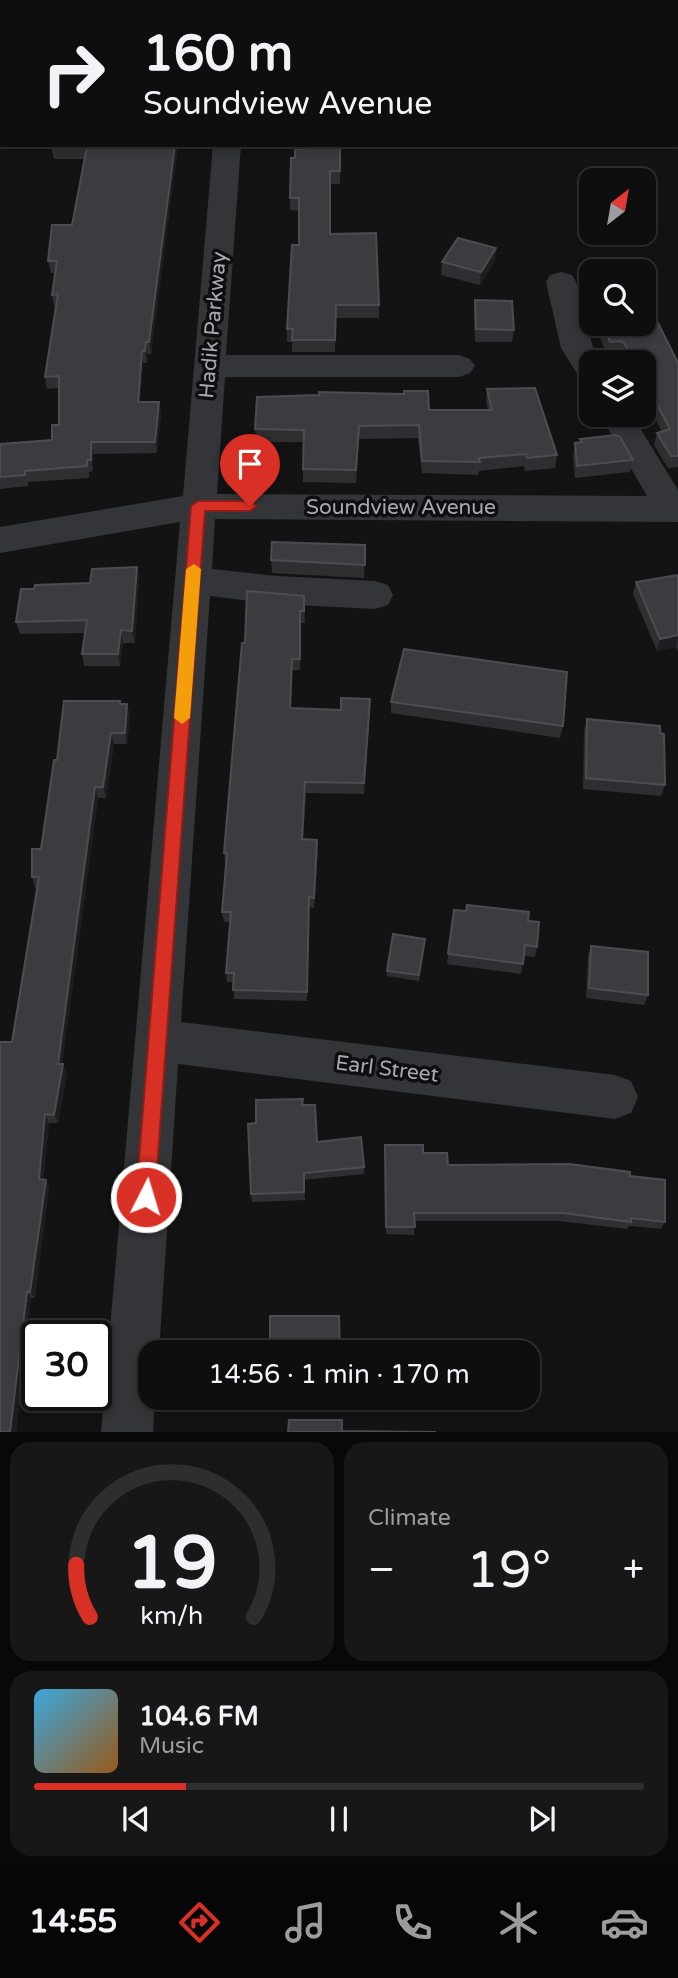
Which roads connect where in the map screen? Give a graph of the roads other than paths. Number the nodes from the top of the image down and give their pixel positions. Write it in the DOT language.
graph roads {
  1 [pos="227,147"];
  2 [pos="561,282"];
  3 [pos="579,351"];
  4 [pos="210,366"];
  5 [pos="459,366"];
  6 [pos="624,427"];
  7 [pos="198,506"];
  8 [pos="675,509"];
  9 [pos="0,540"];
  10 [pos="193,581"];
  11 [pos="375,595"];
  12 [pos="158,1041"];
  13 [pos="615,1097"];
  14 [pos="127,1432"];
  1 -- 4 [label="street, Hadik Parkway"];
  2 -- 3 [label="street"];
  4 -- 5 [label="street"];
  4 -- 7 [label="street, Hadik Parkway"];
  6 -- 8 [label="street"];
  7 -- 8 [label="street, Soundview Avenue"];
  7 -- 9 [label="street, Soundview Avenue"];
  7 -- 10 [label="street, Hadik Parkway"];
  10 -- 11 [label="street"];
  10 -- 12 [label="street, Hadik Parkway"];
  12 -- 13 [label="street, Earl Street"];
  12 -- 14 [label="street, Hadik Parkway"];
}
